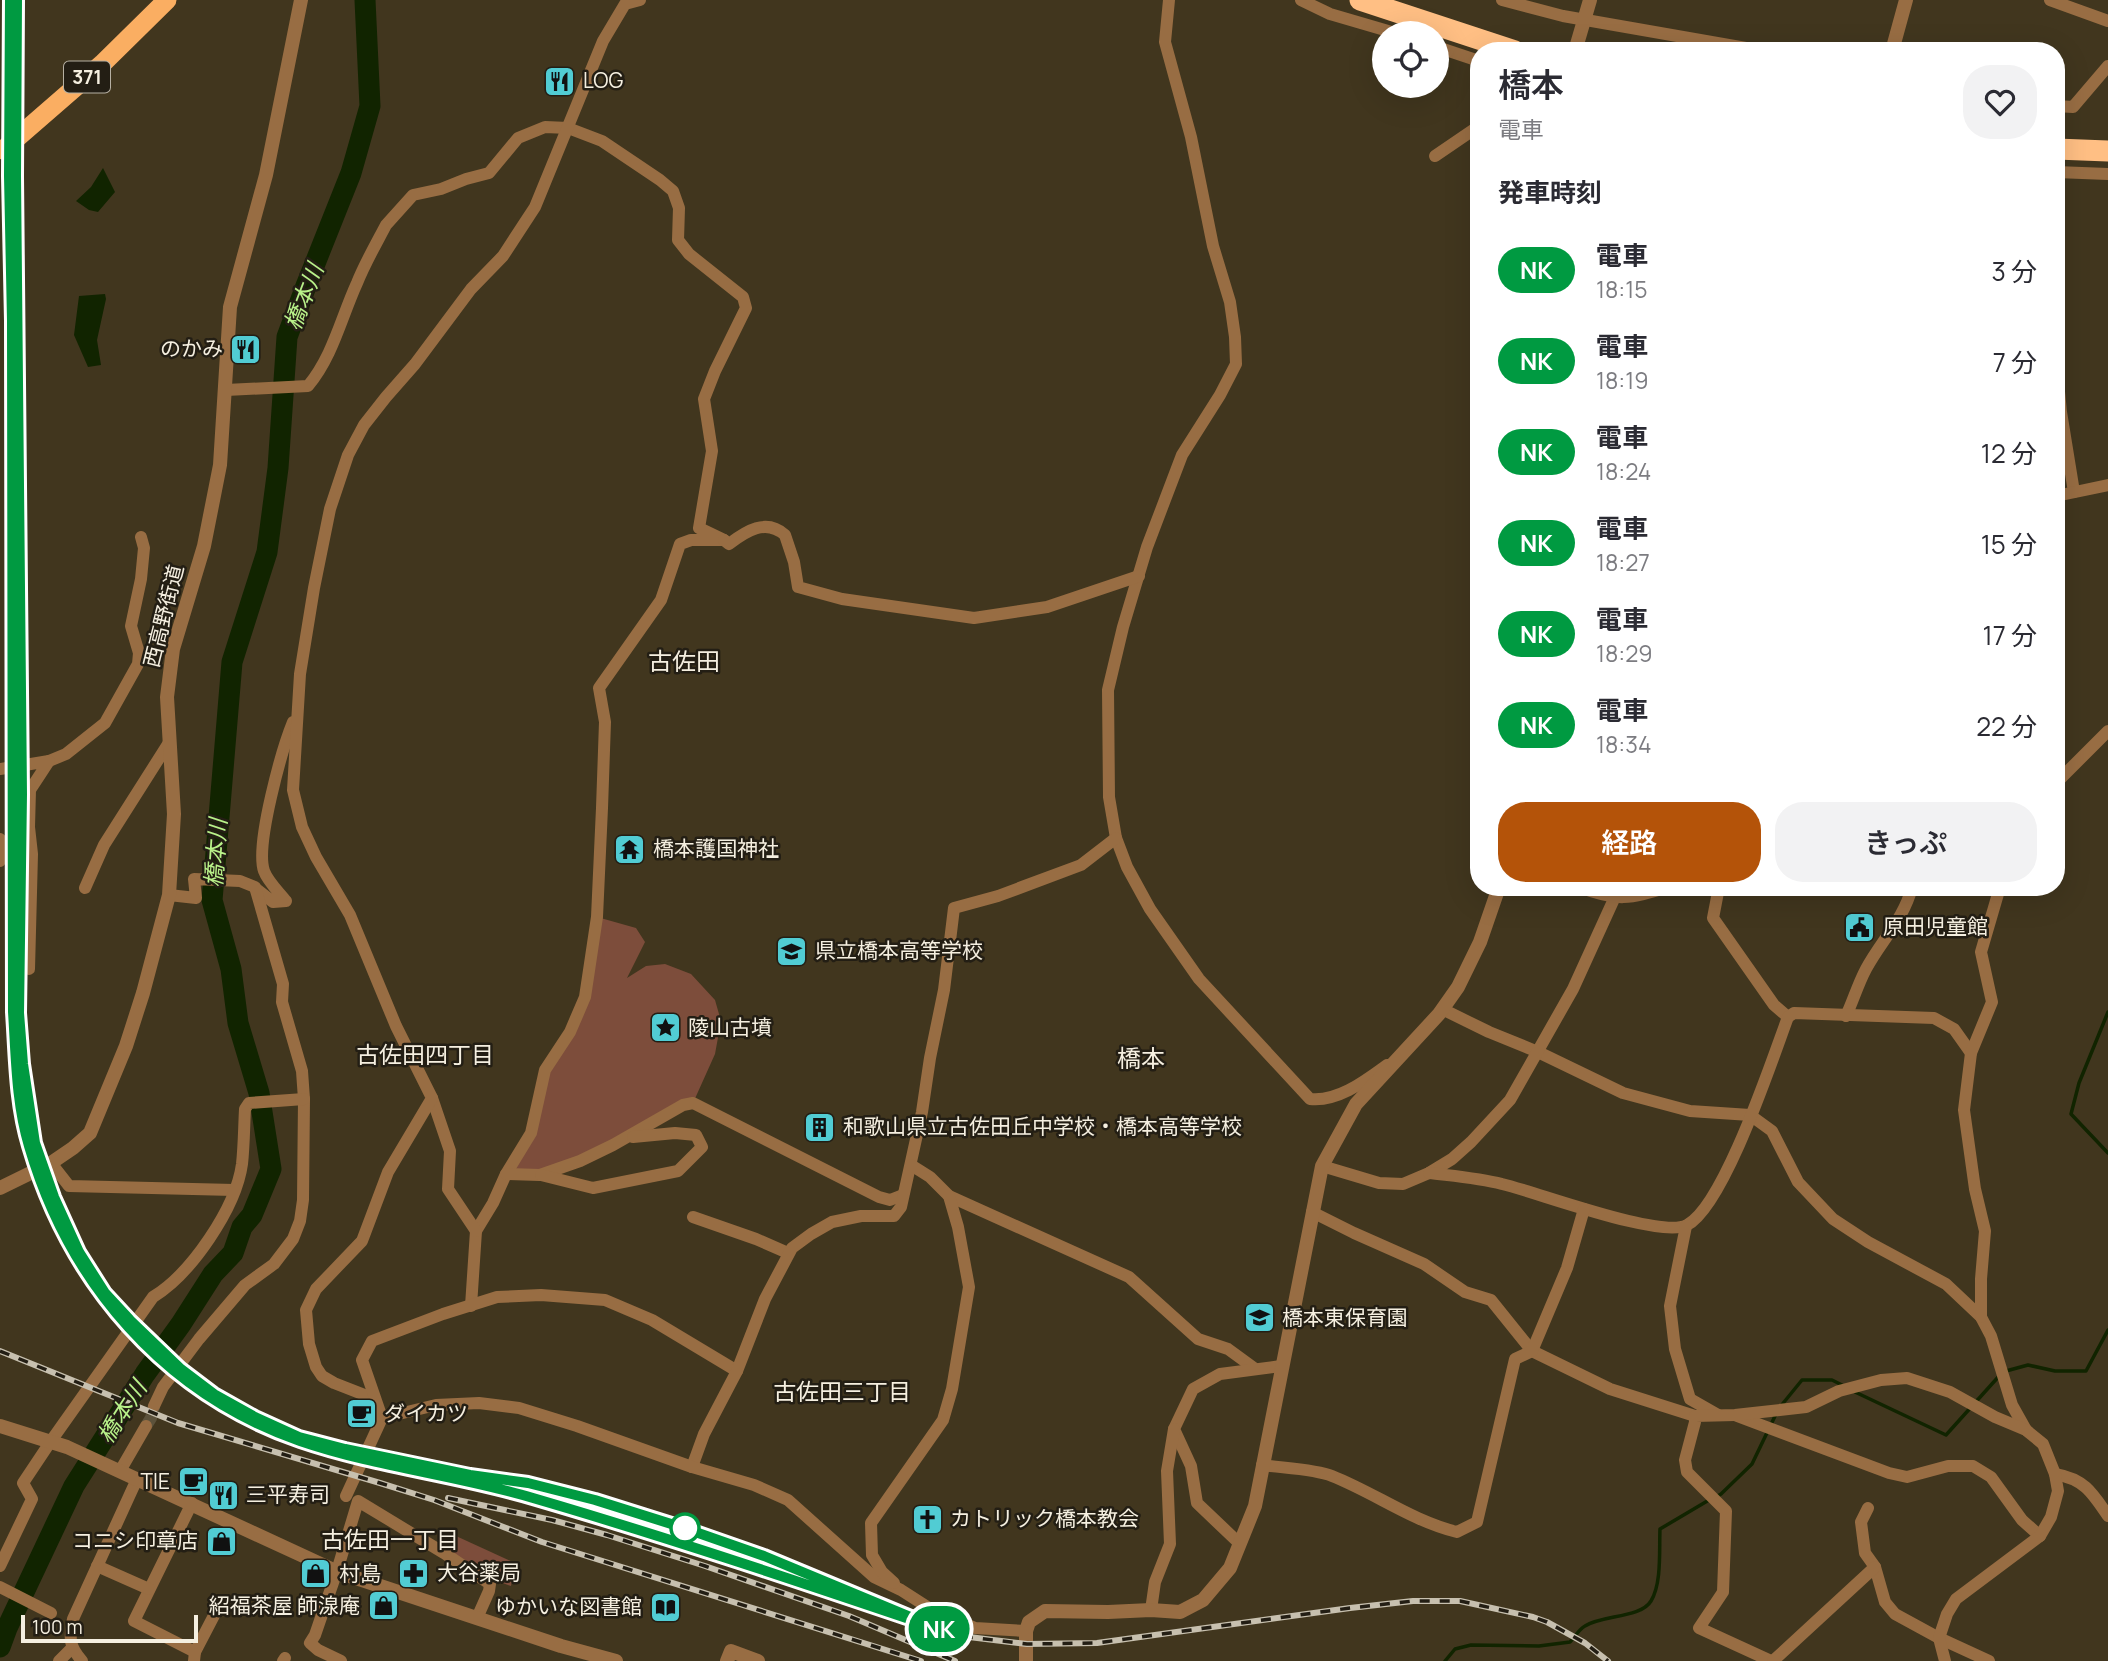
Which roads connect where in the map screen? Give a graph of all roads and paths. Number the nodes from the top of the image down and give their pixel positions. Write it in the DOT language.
graph roads {
  1 [pos="167,0"];
  2 [pos="301,0"];
  3 [pos="640,0"];
  4 [pos="1301,0"];
  5 [pos="1360,0"];
  6 [pos="1502,0"];
  7 [pos="1590,0"];
  8 [pos="1906,0"];
  9 [pos="2050,0"];
  10 [pos="1166,3"];
  11 [pos="2108,21"];
  12 [pos="1372,26"];
  13 [pos="1487,42"];
  14 [pos="1578,42"];
  15 [pos="1712,42"];
  16 [pos="1894,42"];
  17 [pos="1449,51"];
  18 [pos="1470,58"];
  19 [pos="2108,66"];
  20 [pos="2065,107"];
  21 [pos="568,128"];
  22 [pos="1470,132"];
  23 [pos="2065,149"];
  24 [pos="3,150"];
  25 [pos="2108,150"];
  26 [pos="1435,156"];
  27 [pos="2065,172"];
  28 [pos="2108,174"];
  29 [pos="226,390"];
  30 [pos="2065,437"];
  31 [pos="2108,485"];
  32 [pos="2074,492"];
  33 [pos="2065,494"];
  34 [pos="141,537"];
  35 [pos="724,540"];
  36 [pos="1139,576"];
  37 [pos="298,712"];
  38 [pos="2108,731"];
  39 [pos="170,741"];
  40 [pos="49,761"];
  41 [pos="0,769"];
  42 [pos="2065,774"];
  43 [pos="1116,838"];
  44 [pos="0,839"];
  45 [pos="0,861"];
  46 [pos="255,887"];
  47 [pos="85,888"];
  48 [pos="169,895"];
  49 [pos="1496,896"];
  50 [pos="1605,896"];
  51 [pos="1616,896"];
  52 [pos="1639,896"];
  53 [pos="1717,896"];
  54 [pos="1910,896"];
  55 [pos="1997,896"];
  56 [pos="1614,899"];
  57 [pos="29,969"];
  58 [pos="1443,1009"];
  59 [pos="1846,1016"];
  60 [pos="1788,1017"];
  61 [pos="1538,1052"];
  62 [pos="1971,1052"];
  63 [pos="1398,1058"];
  64 [pos="432,1098"];
  65 [pos="304,1099"];
  66 [pos="1750,1115"];
  67 [pos="626,1138"];
  68 [pos="51,1163"];
  69 [pos="911,1165"];
  70 [pos="1322,1166"];
  71 [pos="1429,1173"];
  72 [pos="506,1174"];
  73 [pos="540,1175"];
  74 [pos="0,1188"];
  75 [pos="234,1190"];
  76 [pos="903,1195"];
  77 [pos="949,1196"];
  78 [pos="1584,1209"];
  79 [pos="1312,1212"];
  80 [pos="693,1217"];
  81 [pos="1686,1226"];
  82 [pos="476,1231"];
  83 [pos="788,1253"];
  84 [pos="471,1306"];
  85 [pos="1981,1317"];
  86 [pos="1532,1351"];
  87 [pos="1281,1366"];
  88 [pos="1254,1368"];
  89 [pos="737,1371"];
  90 [pos="375,1399"];
  91 [pos="154,1406"];
  92 [pos="1695,1416"];
  93 [pos="1720,1416"];
  94 [pos="1735,1416"];
  95 [pos="382,1418"];
  96 [pos="0,1426"];
  97 [pos="146,1426"];
  98 [pos="1174,1429"];
  99 [pos="2026,1430"];
  100 [pos="51,1441"];
  101 [pos="1262,1465"];
  102 [pos="692,1467"];
  103 [pos="120,1471"];
  104 [pos="2055,1474"];
  105 [pos="137,1479"];
  106 [pos="346,1496"];
  107 [pos="192,1503"];
  108 [pos="1868,1508"];
  109 [pos="2108,1515"];
  110 [pos="2040,1536"];
  111 [pos="1240,1544"];
  112 [pos="0,1566"];
  113 [pos="97,1566"];
  114 [pos="1875,1567"];
  115 [pos="337,1571"];
  116 [pos="0,1587"];
  117 [pos="149,1589"];
  118 [pos="901,1590"];
  119 [pos="220,1604"];
  120 [pos="1151,1610"];
  121 [pos="51,1613"];
  122 [pos="477,1618"];
  123 [pos="1026,1631"];
  124 [pos="1939,1638"];
  125 [pos="71,1649"];
  126 [pos="194,1656"];
  127 [pos="59,1661"];
  128 [pos="82,1661"];
  129 [pos="341,1661"];
  130 [pos="616,1661"];
  131 [pos="727,1661"];
  132 [pos="758,1661"];
  133 [pos="1026,1661"];
  134 [pos="1772,1661"];
  135 [pos="1945,1661"];
  136 [pos="1989,1661"];
  1 -- 24 [label="highway, 371, bridge"];
  2 -- 29 [label="street, 西高野街道"];
  3 -- 21 [label="street"];
  4 -- 12 [label="street"];
  5 -- 13 [label="highway"];
  6 -- 15 [label="street"];
  7 -- 14 [label="street, bridge"];
  8 -- 16 [label="street"];
  9 -- 11 [label="street"];
  10 -- 36 [label="street"];
  17 -- 18 [label="street"];
  19 -- 20 [label="street"];
  21 -- 29 [label="street"];
  21 -- 35 [label="street"];
  21 -- 37 [label="street"];
  22 -- 26 [label="street"];
  23 -- 25 [label="highway"];
  27 -- 28 [label="street"];
  29 -- 39 [label="street, 西高野街道"];
  30 -- 32 [label="street"];
  31 -- 32 [label="street"];
  32 -- 33 [label="street"];
  34 -- 40 [label="street"];
  35 -- 36 [label="street"];
  35 -- 72 [label="street"];
  36 -- 43 [label="street"];
  37 -- 46 [label="street"];
  37 -- 64 [label="street"];
  38 -- 42 [label="street"];
  39 -- 47 [label="street"];
  39 -- 48 [label="street, 西高野街道"];
  40 -- 41 [label="street"];
  40 -- 57 [label="street"];
  43 -- 63 [label="street"];
  43 -- 69 [label="street"];
  44 -- 45 [label="street"];
  46 -- 48 [label="street"];
  46 -- 65 [label="street"];
  48 -- 68 [label="street, 西高野街道"];
  49 -- 58 [label="street"];
  50 -- 56 [label="street"];
  51 -- 56 [label="street"];
  52 -- 56 [label="street"];
  53 -- 60 [label="street"];
  54 -- 59 [label="street"];
  55 -- 62 [label="street"];
  56 -- 61 [label="street"];
  58 -- 61 [label="street"];
  58 -- 63 [label="street"];
  59 -- 60 [label="street"];
  59 -- 62 [label="street"];
  60 -- 66 [label="street"];
  61 -- 66 [label="street"];
  61 -- 71 [label="street"];
  62 -- 85 [label="street"];
  63 -- 70 [label="street"];
  64 -- 82 [label="street"];
  64 -- 90 [label="street"];
  65 -- 75 [label="street"];
  65 -- 91 [label="street"];
  66 -- 81 [label="street"];
  66 -- 85 [label="street"];
  67 -- 73 [label="street"];
  67 -- 73 [label="street"];
  67 -- 76 [label="street"];
  68 -- 74 [label="street, 西高野街道"];
  68 -- 75 [label="street"];
  69 -- 76 [label="street"];
  69 -- 77 [label="street"];
  70 -- 71 [label="street"];
  70 -- 79 [label="street"];
  71 -- 78 [label="street"];
  72 -- 73 [label="street"];
  72 -- 82 [label="street"];
  75 -- 100 [label="street"];
  76 -- 83 [label="street"];
  77 -- 88 [label="street"];
  77 -- 118 [label="street"];
  78 -- 81 [label="street"];
  78 -- 86 [label="street"];
  79 -- 86 [label="street"];
  79 -- 87 [label="street"];
  80 -- 83 [label="street"];
  81 -- 93 [label="street"];
  82 -- 84 [label="street"];
  83 -- 89 [label="street"];
  84 -- 89 [label="street"];
  84 -- 90 [label="street"];
  85 -- 99 [label="street"];
  86 -- 92 [label="street"];
  86 -- 101 [label="street"];
  87 -- 88 [label="street"];
  87 -- 101 [label="street"];
  88 -- 98 [label="street"];
  89 -- 102 [label="street"];
  90 -- 95 [label="street"];
  92 -- 93 [label="street"];
  92 -- 134 [label="street"];
  93 -- 94 [label="street"];
  94 -- 99 [label="street"];
  94 -- 110 [label="street"];
  95 -- 102 [label="street"];
  95 -- 106 [label="street"];
  96 -- 100 [label="street"];
  97 -- 103 [label="street"];
  98 -- 111 [label="street"];
  98 -- 120 [label="street"];
  99 -- 104 [label="street"];
  100 -- 103 [label="street"];
  100 -- 112 [label="street"];
  101 -- 111 [label="street"];
  102 -- 118 [label="street"];
  103 -- 105 [label="street"];
  104 -- 109 [label="street"];
  104 -- 110 [label="street"];
  105 -- 107 [label="street"];
  105 -- 113 [label="street"];
  107 -- 115 [label="street"];
  107 -- 117 [label="street"];
  108 -- 114 [label="street"];
  110 -- 124 [label="street"];
  111 -- 120 [label="street"];
  113 -- 117 [label="street"];
  113 -- 125 [label="street"];
  114 -- 124 [label="street"];
  114 -- 134 [label="street"];
  115 -- 122 [label="street"];
  115 -- 122 [label="street"];
  115 -- 129 [label="street"];
  116 -- 121 [label="street"];
  117 -- 126 [label="street"];
  118 -- 123 [label="street"];
  119 -- 126 [label="street"];
  120 -- 123 [label="street"];
  122 -- 130 [label="street"];
  123 -- 133 [label="street"];
  124 -- 135 [label="street"];
  124 -- 136 [label="street"];
  125 -- 127 [label="street"];
  125 -- 128 [label="street"];
  131 -- 132 [label="street"];
}
